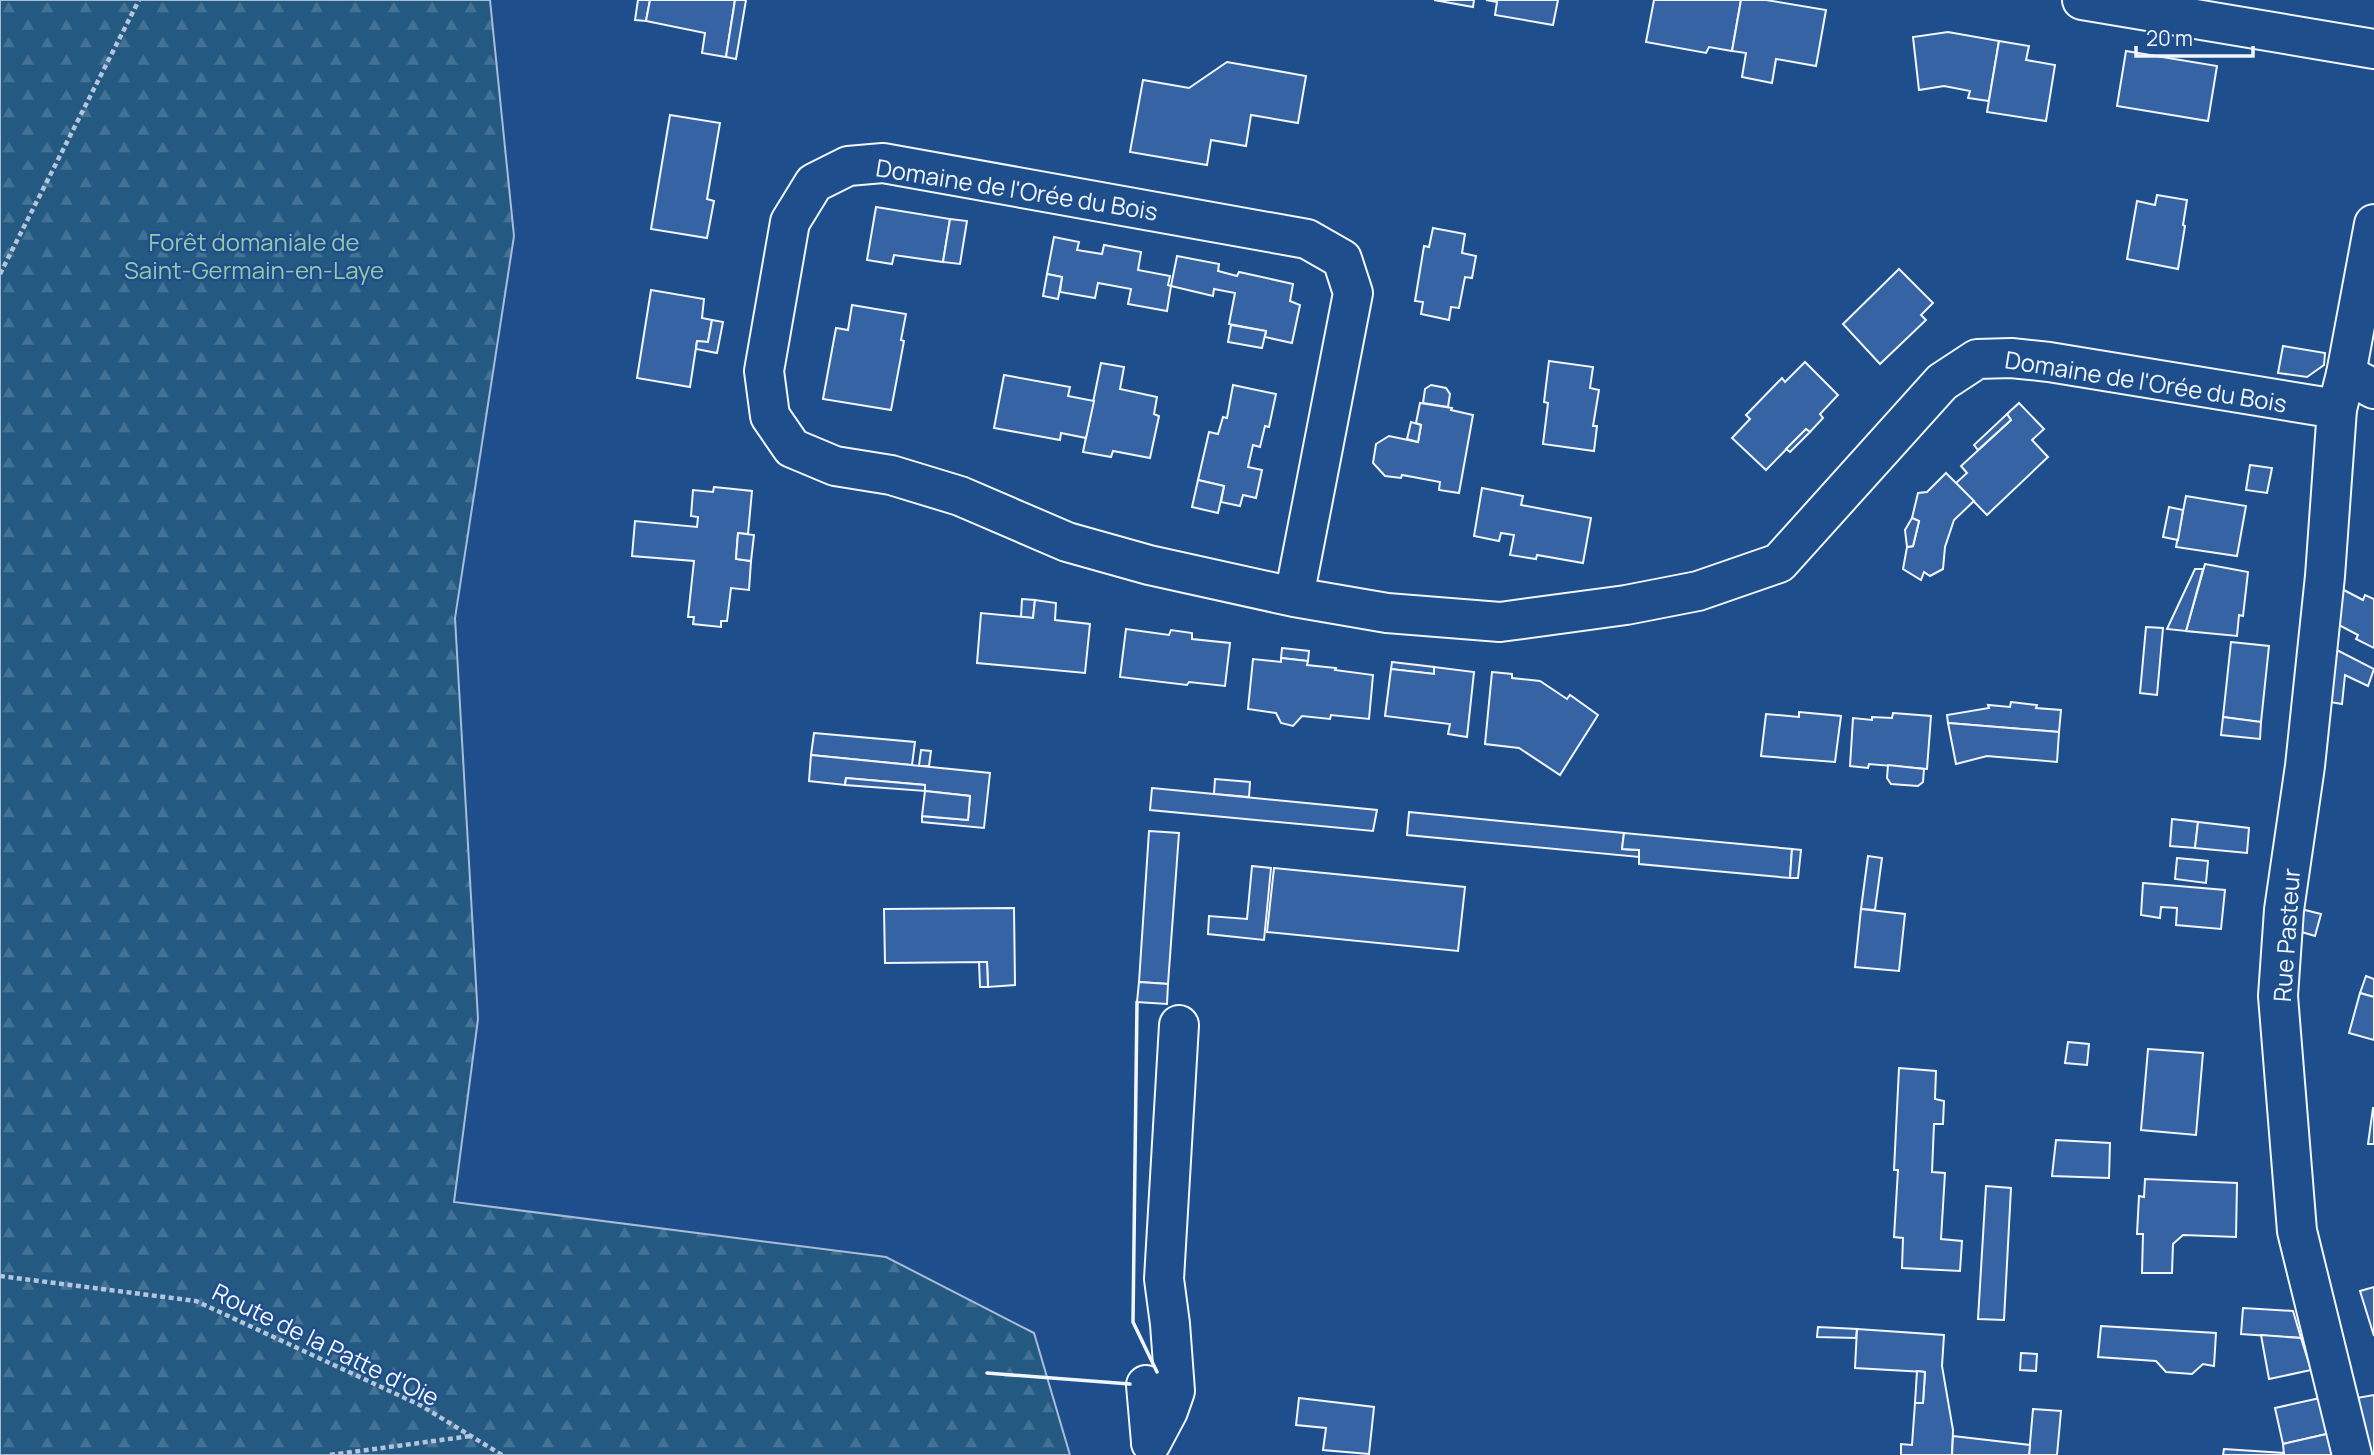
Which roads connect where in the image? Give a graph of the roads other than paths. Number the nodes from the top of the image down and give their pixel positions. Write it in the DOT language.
graph roads {
  1 [pos="2082,0"];
  2 [pos="2374,49"];
  3 [pos="2374,224"];
  4 [pos="2352,391"];
  5 [pos="1294,597"];
  6 [pos="1180,1025"];
  7 [pos="1146,1385"];
  8 [pos="1152,1449"];
  9 [pos="2352,1455"];
  1 -- 2 [label="street"];
  3 -- 4 [label="street, Rue Pasteur"];
  4 -- 5 [label="street, Domaine de l'Orée du Bois"];
  4 -- 9 [label="street, Rue Pasteur"];
  5 -- 5 [label="street, Domaine de l'Orée du Bois"];
  6 -- 8 [label="street"];
  7 -- 8 [label="street"];
}
